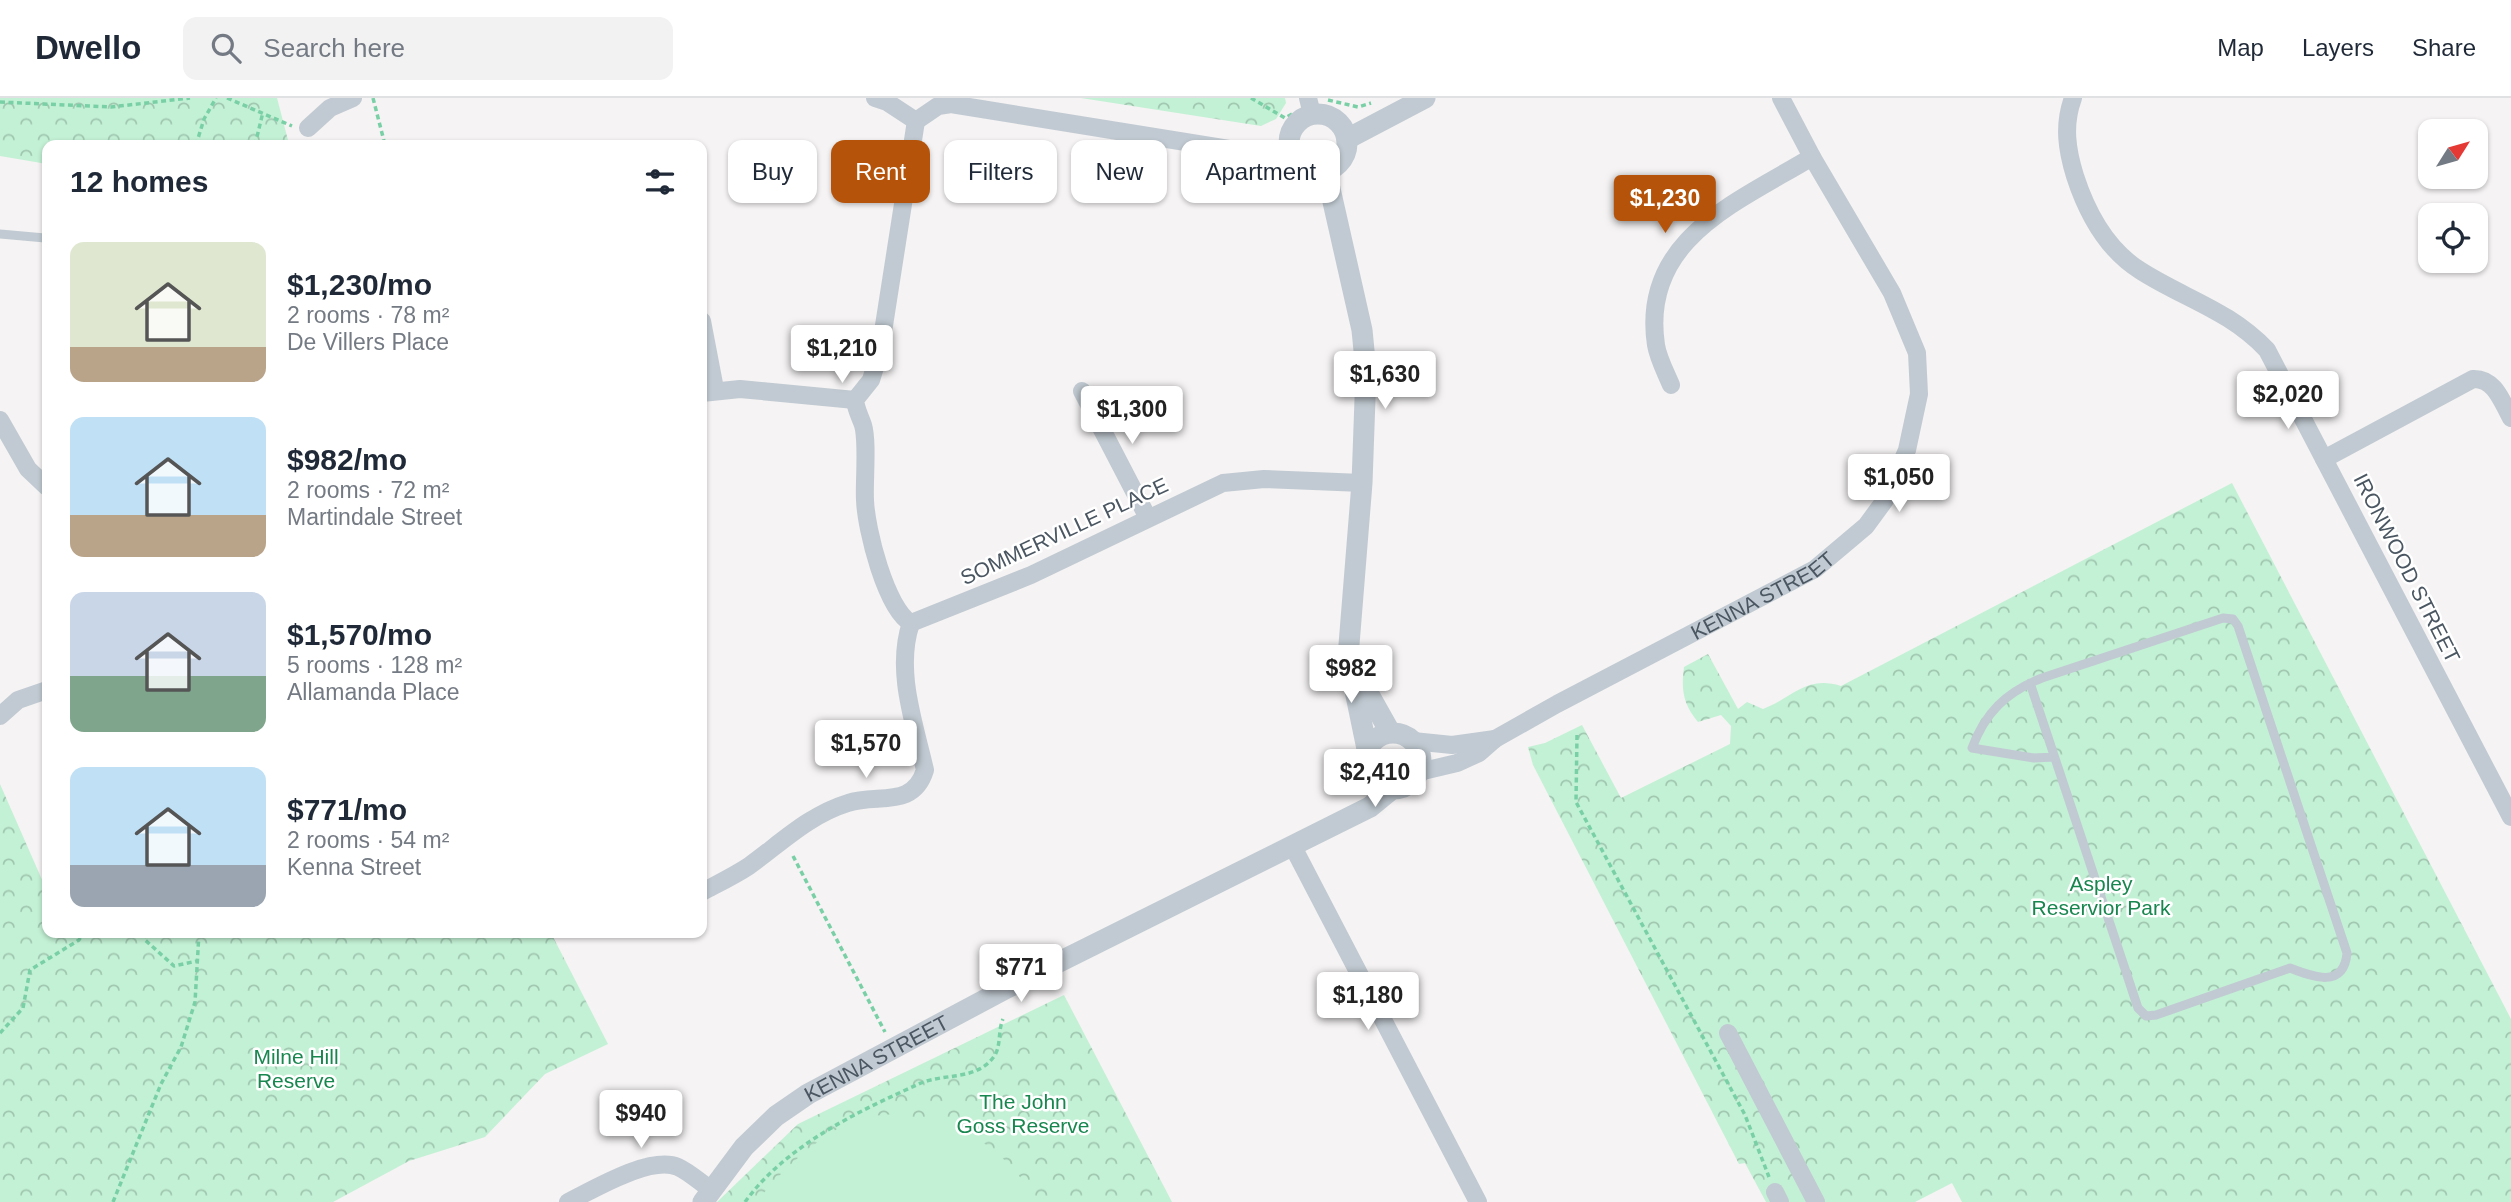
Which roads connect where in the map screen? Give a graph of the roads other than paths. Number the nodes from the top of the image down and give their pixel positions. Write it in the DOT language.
graph roads {
  1 [pos="353,98"];
  2 [pos="875,98"];
  3 [pos="1425,98"];
  4 [pos="1781,98"];
  5 [pos="2073,98"];
  6 [pos="1310,106"];
  7 [pos="916,121"];
  8 [pos="308,128"];
  9 [pos="1347,139"];
  10 [pos="1291,140"];
  11 [pos="1181,141"];
  12 [pos="1812,157"];
  13 [pos="1340,159"];
  14 [pos="1333,203"];
  15 [pos="0,234"];
  16 [pos="42,238"];
  17 [pos="707,371"];
  18 [pos="1671,385"];
  19 [pos="1082,390"];
  20 [pos="709,391"];
  21 [pos="855,400"];
  22 [pos="2511,418"];
  23 [pos="0,420"];
  24 [pos="2325,459"];
  25 [pos="42,482"];
  26 [pos="1362,483"];
  27 [pos="1148,518"];
  28 [pos="912,623"];
  29 [pos="1348,657"];
  30 [pos="2029,683"];
  31 [pos="42,692"];
  32 [pos="0,716"];
  33 [pos="1390,732"];
  34 [pos="1495,739"];
  35 [pos="1413,741"];
  36 [pos="1367,749"];
  37 [pos="2054,757"];
  38 [pos="1419,772"];
  39 [pos="1368,774"];
  40 [pos="1392,789"];
  41 [pos="2511,817"];
  42 [pos="1342,818"];
  43 [pos="1292,845"];
  44 [pos="707,889"];
  45 [pos="1728,1033"];
  46 [pos="706,1196"];
  47 [pos="568,1202"];
  48 [pos="1478,1202"];
  49 [pos="1816,1202"];
  1 -- 8 [label="street"];
  2 -- 7 [label="street"];
  3 -- 9 [label="street"];
  4 -- 12 [label="street, KENNA STREET"];
  5 -- 24 [label="street, IRONWOOD STREET"];
  6 -- 9 [label="street"];
  6 -- 10 [label="street"];
  7 -- 11 [label="street"];
  7 -- 21 [label="street"];
  9 -- 13 [label="street"];
  12 -- 18 [label="street"];
  12 -- 34 [label="street, KENNA STREET"];
  14 -- 26 [label="street"];
  15 -- 16 [label="lane"];
  17 -- 20 [label="street"];
  19 -- 27 [label="street"];
  20 -- 21 [label="street"];
  21 -- 28 [label="street"];
  22 -- 24 [label="street"];
  23 -- 25 [label="street"];
  24 -- 41 [label="street, IRONWOOD STREET"];
  26 -- 27 [label="street, SOMMERVILLE PLACE"];
  26 -- 29 [label="street"];
  27 -- 28 [label="street, SOMMERVILLE PLACE"];
  28 -- 44 [label="street"];
  29 -- 33 [label="street"];
  29 -- 36 [label="street"];
  30 -- 37 [label="lane"];
  30 -- 37 [label="lane"];
  30 -- 37 [label="lane"];
  31 -- 32 [label="street"];
  33 -- 35 [label="street, KENNA STREET"];
  33 -- 36 [label="street"];
  34 -- 35 [label="street, KENNA STREET"];
  34 -- 38 [label="street, KENNA STREET"];
  35 -- 38 [label="street"];
  36 -- 39 [label="street"];
  38 -- 40 [label="street, KENNA STREET"];
  39 -- 40 [label="street"];
  39 -- 42 [label="street, KENNA STREET"];
  40 -- 42 [label="street, KENNA STREET"];
  42 -- 43 [label="street, KENNA STREET"];
  43 -- 46 [label="street, KENNA STREET"];
  43 -- 48 [label="street"];
  45 -- 49 [label="street"];
  46 -- 47 [label="street"];
}
